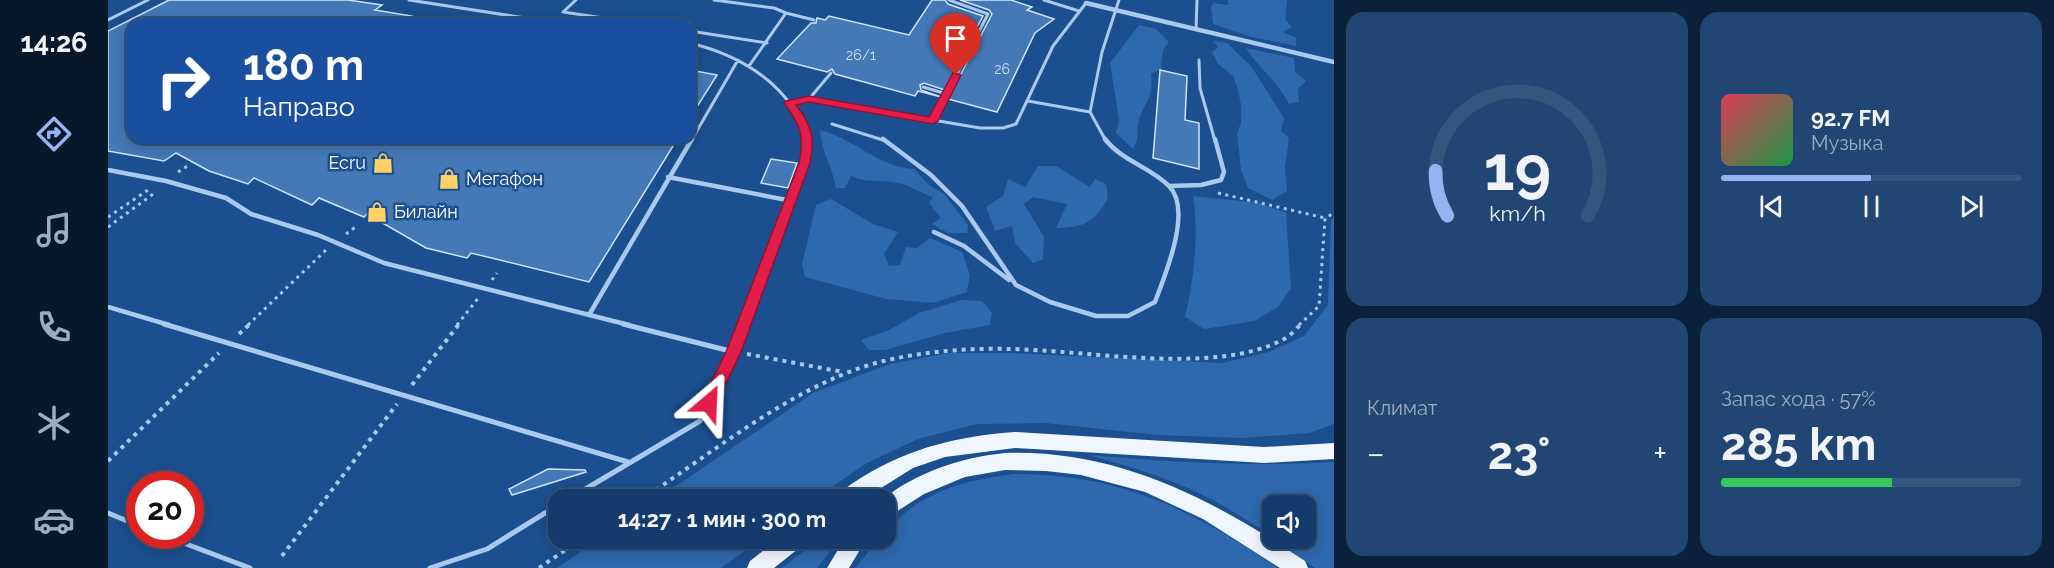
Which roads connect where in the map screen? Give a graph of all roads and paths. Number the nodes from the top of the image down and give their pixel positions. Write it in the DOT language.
graph roads {
  1 [pos="148,0"];
  2 [pos="409,0"];
  3 [pos="576,0"];
  4 [pos="714,0"];
  5 [pos="949,0"];
  6 [pos="1044,0"];
  7 [pos="1119,0"];
  8 [pos="1197,0"];
  9 [pos="1086,3"];
  10 [pos="1079,11"];
  11 [pos="1116,12"];
  12 [pos="786,13"];
  13 [pos="525,18"];
  14 [pos="604,18"];
  15 [pos="108,20"];
  16 [pos="814,20"];
  17 [pos="1196,30"];
  18 [pos="696,32"];
  19 [pos="767,43"];
  20 [pos="696,46"];
  21 [pos="944,51"];
  22 [pos="966,56"];
  23 [pos="738,60"];
  24 [pos="1199,60"];
  25 [pos="1334,62"];
  26 [pos="749,66"];
  27 [pos="831,73"];
  28 [pos="923,87"];
  29 [pos="947,93"];
  30 [pos="809,99"];
  31 [pos="1028,101"];
  32 [pos="789,103"];
  33 [pos="1090,112"];
  34 [pos="933,121"];
  35 [pos="832,124"];
  36 [pos="696,130"];
  37 [pos="688,144"];
  38 [pos="108,170"];
  39 [pos="668,177"];
  40 [pos="1169,186"];
  41 [pos="1214,193"];
  42 [pos="792,201"];
  43 [pos="1334,213"];
  44 [pos="108,217"];
  45 [pos="1325,218"];
  46 [pos="108,227"];
  47 [pos="934,232"];
  48 [pos="497,273"];
  49 [pos="1016,285"];
  50 [pos="485,289"];
  51 [pos="108,307"];
  52 [pos="589,315"];
  53 [pos="734,352"];
  54 [pos="845,373"];
  55 [pos="404,395"];
  56 [pos="1334,451"];
  57 [pos="628,462"];
  58 [pos="585,489"];
  59 [pos="657,489"];
  60 [pos="863,489"];
  61 [pos="896,503"];
  62 [pos="548,511"];
  63 [pos="108,513"];
  64 [pos="126,520"];
  65 [pos="200,549"];
  66 [pos="567,549"];
  67 [pos="782,549"];
  68 [pos="850,549"];
  69 [pos="282,556"];
  70 [pos="250,568"];
  71 [pos="430,568"];
  72 [pos="539,568"];
  73 [pos="758,568"];
  74 [pos="837,568"];
  75 [pos="1298,568"];
  1 -- 15 [label="lane"];
  2 -- 13 [label="lane"];
  3 -- 14 [label="lane"];
  4 -- 12 [label="lane"];
  5 -- 22 [label="lane"];
  6 -- 10 [label="lane"];
  7 -- 11 [label="lane"];
  8 -- 17 [label="lane"];
  9 -- 10 [label="lane"];
  9 -- 11 [label="street"];
  10 -- 31 [label="lane"];
  11 -- 17 [label="street"];
  11 -- 33 [label="lane"];
  12 -- 16 [label="lane"];
  12 -- 19 [label="lane"];
  17 -- 25 [label="street"];
  18 -- 19 [label="lane"];
  19 -- 26 [label="lane"];
  20 -- 23 [label="lane"];
  21 -- 22 [label="lane"];
  22 -- 29 [label="lane"];
  23 -- 26 [label="lane"];
  23 -- 36 [label="lane"];
  24 -- 40 [label="lane"];
  26 -- 32 [label="lane"];
  27 -- 30 [label="lane"];
  28 -- 29 [label="lane"];
  29 -- 34 [label="lane"];
  30 -- 32 [label="lane"];
  30 -- 34 [label="lane"];
  31 -- 33 [label="lane"];
  31 -- 34 [label="lane"];
  32 -- 42 [label="lane"];
  33 -- 40 [label="lane"];
  35 -- 49 [label="lane"];
  37 -- 39 [label="lane"];
  38 -- 50 [label="lane"];
  39 -- 42 [label="lane"];
  39 -- 52 [label="lane"];
  40 -- 49 [label="lane"];
  41 -- 45 [label="path"];
  42 -- 53 [label="lane"];
  43 -- 45 [label="path"];
  44 -- 46 [label="path"];
  45 -- 54 [label="path"];
  47 -- 49 [label="lane"];
  48 -- 50 [label="path"];
  50 -- 52 [label="lane"];
  50 -- 55 [label="path"];
  51 -- 55 [label="lane"];
  52 -- 53 [label="lane"];
  53 -- 54 [label="path"];
  53 -- 57 [label="lane"];
  54 -- 59 [label="path"];
  55 -- 57 [label="lane"];
  55 -- 69 [label="path"];
  56 -- 60 [label="main road"];
  57 -- 58 [label="lane"];
  61 -- 75 [label="main road"];
  62 -- 71 [label="lane"];
  63 -- 64 [label="lane"];
  65 -- 70 [label="lane"];
  66 -- 72 [label="path"];
  67 -- 73 [label="main road"];
  68 -- 74 [label="main road"];
}
